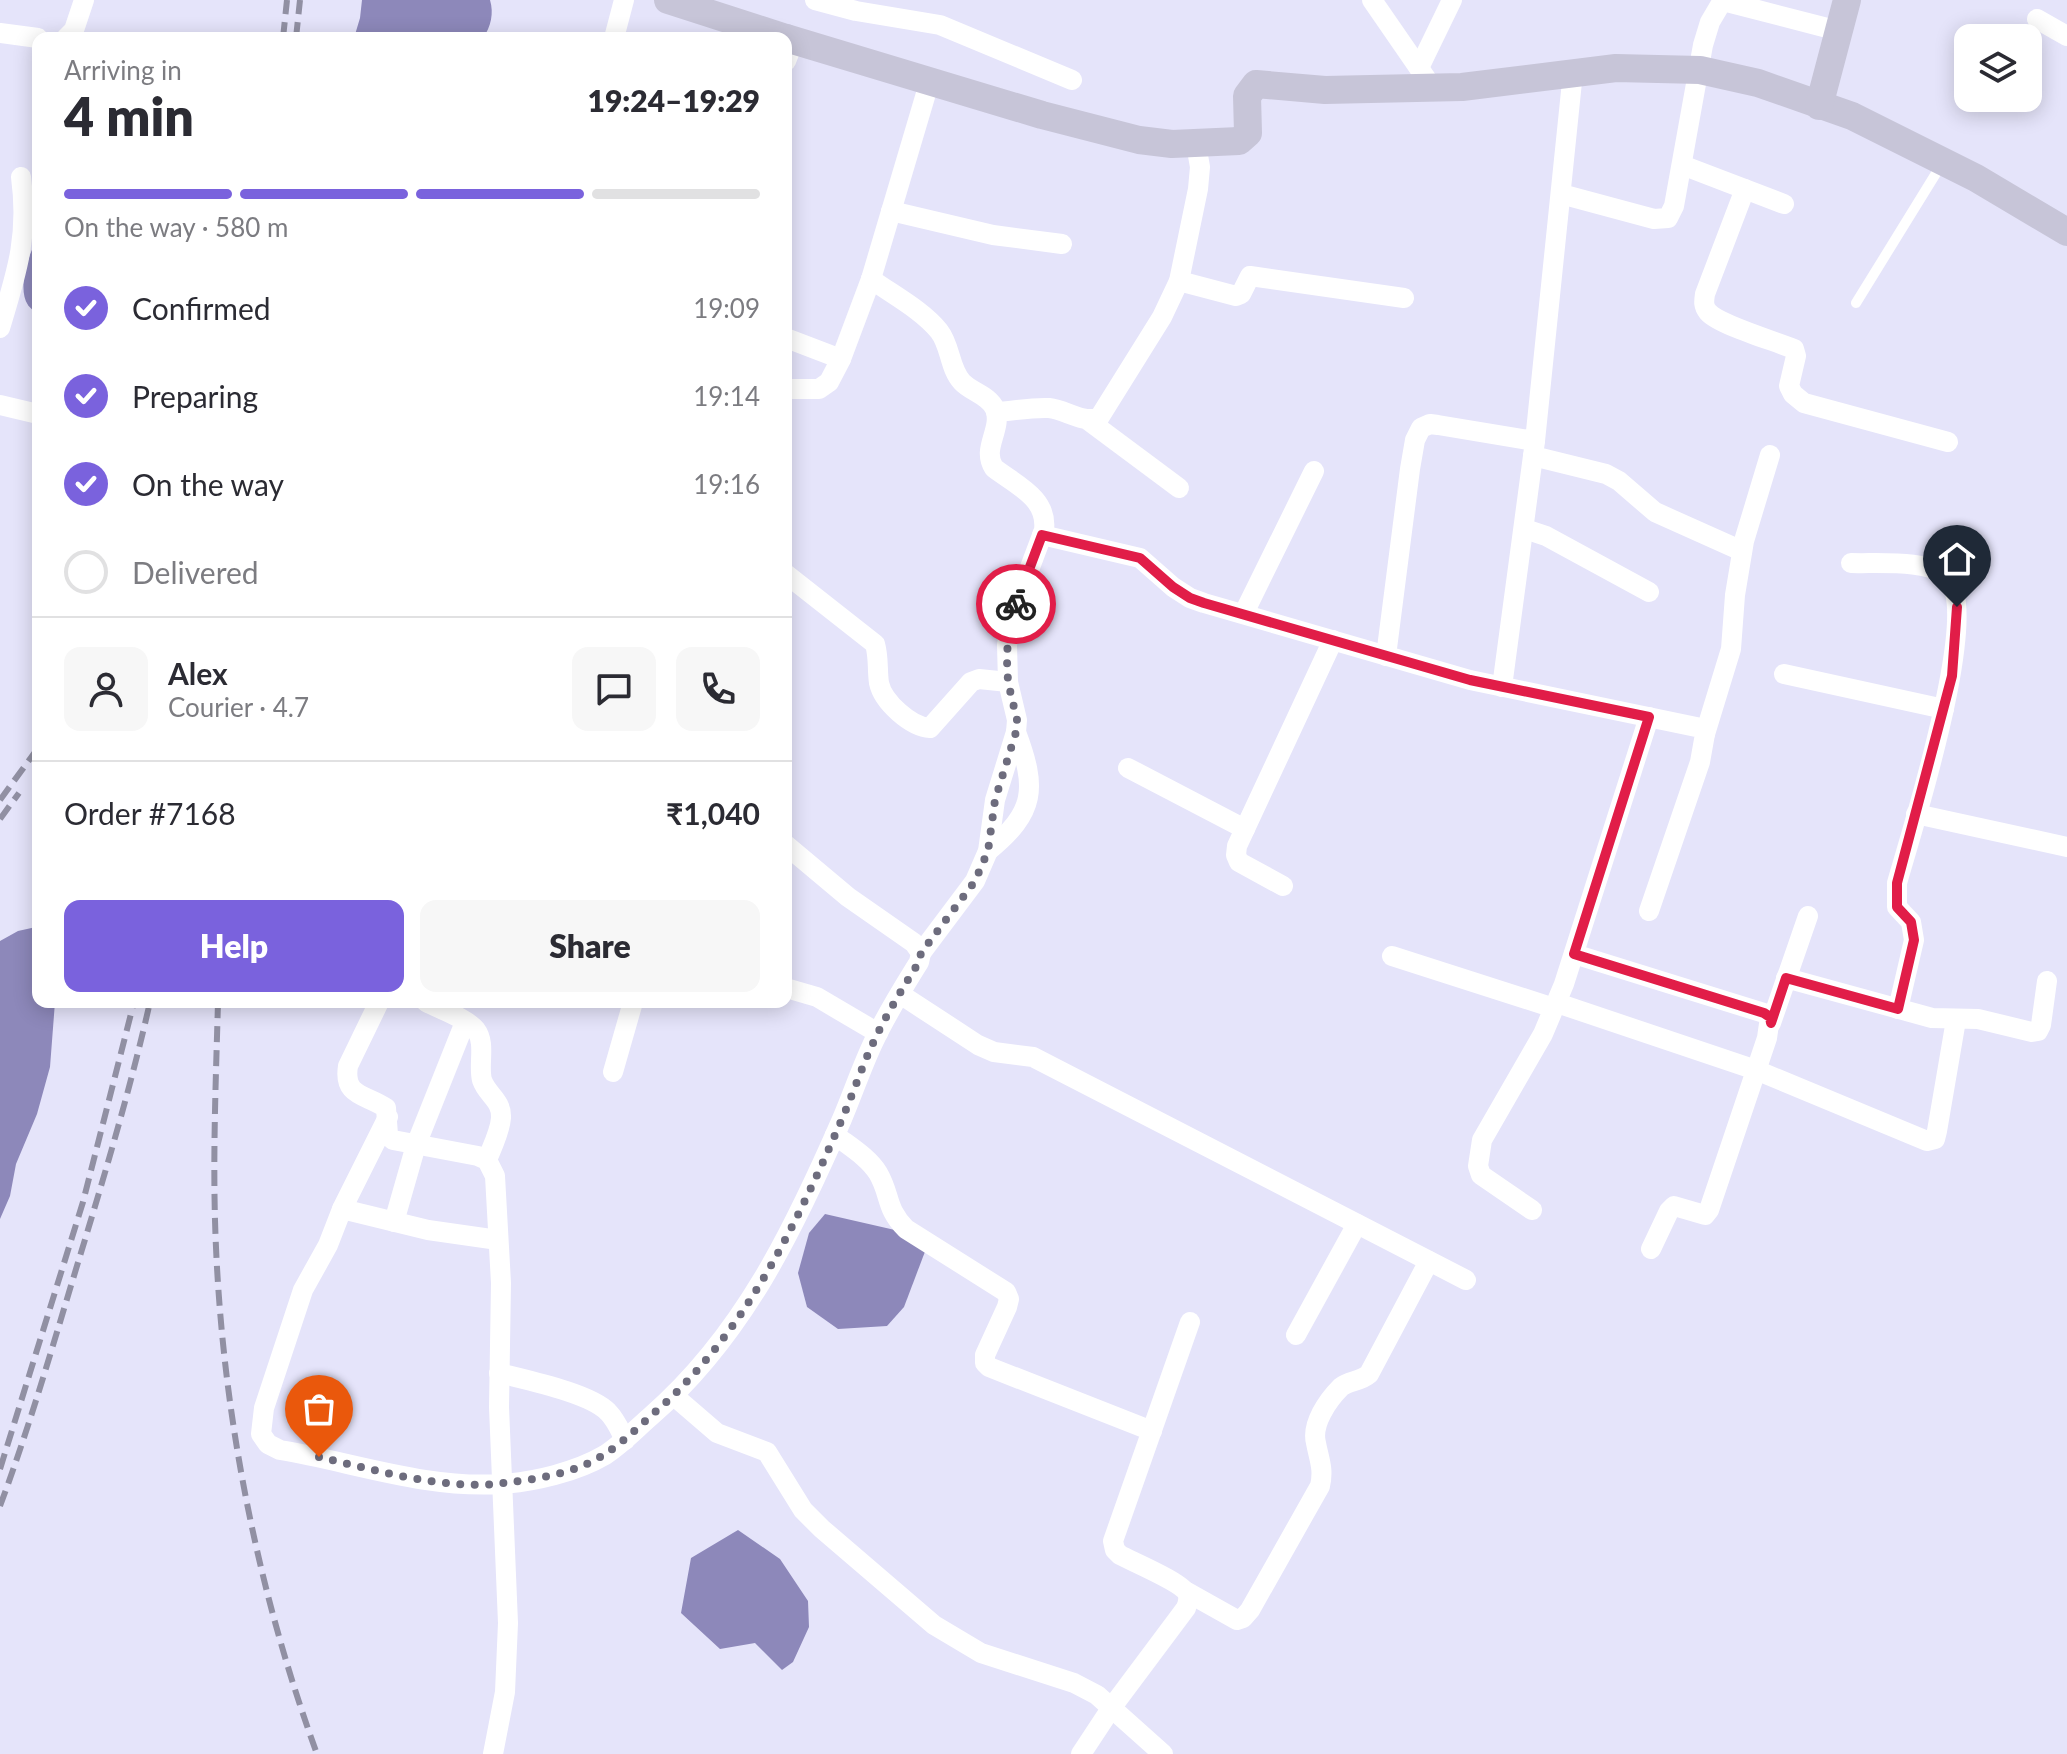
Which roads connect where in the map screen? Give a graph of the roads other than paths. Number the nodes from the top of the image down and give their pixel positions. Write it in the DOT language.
graph roads {
  1 [pos="84,0"];
  2 [pos="624,0"];
  3 [pos="668,0"];
  4 [pos="815,0"];
  5 [pos="1372,0"];
  6 [pos="1452,0"];
  7 [pos="1723,0"];
  8 [pos="1847,0"];
  9 [pos="743,10"];
  10 [pos="2037,19"];
  11 [pos="1839,31"];
  12 [pos="72,32"];
  13 [pos="616,32"];
  14 [pos="771,32"];
  15 [pos="0,33"];
  16 [pos="2067,36"];
  17 [pos="32,37"];
  18 [pos="792,46"];
  19 [pos="1700,70"];
  20 [pos="1573,72"];
  21 [pos="1425,77"];
  22 [pos="930,80"];
  23 [pos="1072,80"];
  24 [pos="1819,106"];
  25 [pos="1198,155"];
  26 [pos="1682,165"];
  27 [pos="1940,167"];
  28 [pos="21,177"];
  29 [pos="1745,189"];
  30 [pos="1561,194"];
  31 [pos="1784,204"];
  32 [pos="891,211"];
  33 [pos="2067,232"];
  34 [pos="1062,244"];
  35 [pos="871,279"];
  36 [pos="1179,281"];
  37 [pos="1404,298"];
  38 [pos="1856,303"];
  39 [pos="0,328"];
  40 [pos="792,340"];
  41 [pos="841,359"];
  42 [pos="792,389"];
  43 [pos="0,405"];
  44 [pos="996,412"];
  45 [pos="32,413"];
  46 [pos="1089,421"];
  47 [pos="1948,442"];
  48 [pos="1534,448"];
  49 [pos="1770,455"];
  50 [pos="1314,471"];
  51 [pos="1179,488"];
  52 [pos="1525,529"];
  53 [pos="1042,535"];
  54 [pos="1742,551"];
  55 [pos="1851,563"];
  56 [pos="792,579"];
  57 [pos="1649,592"];
  58 [pos="1244,613"];
  59 [pos="1333,640"];
  60 [pos="1386,656"];
  61 [pos="1784,674"];
  62 [pos="1008,682"];
  63 [pos="1502,687"];
  64 [pos="1944,709"];
  65 [pos="1649,717"];
  66 [pos="1016,732"];
  67 [pos="1705,734"];
  68 [pos="1128,768"];
  69 [pos="1916,814"];
  70 [pos="1245,829"];
  71 [pos="2067,847"];
  72 [pos="792,850"];
  73 [pos="988,851"];
  74 [pos="1283,886"];
  75 [pos="1649,911"];
  76 [pos="1808,916"];
  77 [pos="921,953"];
  78 [pos="1574,954"];
  79 [pos="1392,956"];
  80 [pos="1786,978"];
  81 [pos="2047,981"];
  82 [pos="792,990"];
  83 [pos="900,994"];
  84 [pos="1556,1006"];
  85 [pos="376,1008"];
  86 [pos="438,1008"];
  87 [pos="631,1008"];
  88 [pos="1898,1009"];
  89 [pos="1956,1020"];
  90 [pos="465,1022"];
  91 [pos="1771,1023"];
  92 [pos="878,1033"];
  93 [pos="1756,1070"];
  94 [pos="613,1072"];
  95 [pos="388,1117"];
  96 [pos="835,1135"];
  97 [pos="416,1145"];
  98 [pos="487,1160"];
  99 [pos="342,1209"];
  100 [pos="1532,1210"];
  101 [pos="394,1222"];
  102 [pos="1357,1224"];
  103 [pos="498,1240"];
  104 [pos="1651,1249"];
  105 [pos="1429,1261"];
  106 [pos="1466,1280"];
  107 [pos="1190,1322"];
  108 [pos="1296,1335"];
  109 [pos="499,1373"];
  110 [pos="674,1396"];
  111 [pos="1152,1431"];
  112 [pos="625,1440"];
  113 [pos="502,1484"];
  114 [pos="1187,1592"];
  115 [pos="1112,1707"];
  116 [pos="493,1754"];
  117 [pos="1081,1754"];
  118 [pos="1163,1754"];
  1 -- 12 [label="street"];
  2 -- 13 [label="street"];
  3 -- 9 [label="street"];
  4 -- 23 [label="street"];
  5 -- 21 [label="street"];
  6 -- 21 [label="street"];
  7 -- 11 [label="street"];
  7 -- 19 [label="street"];
  8 -- 11 [label="street"];
  9 -- 14 [label="street"];
  10 -- 16 [label="street"];
  11 -- 24 [label="street"];
  15 -- 17 [label="street"];
  18 -- 22 [label="street"];
  19 -- 20 [label="street"];
  19 -- 24 [label="street"];
  19 -- 26 [label="street"];
  20 -- 21 [label="street"];
  20 -- 30 [label="street"];
  21 -- 25 [label="street"];
  22 -- 25 [label="street"];
  22 -- 32 [label="street"];
  24 -- 27 [label="street"];
  25 -- 36 [label="street"];
  26 -- 29 [label="street"];
  26 -- 30 [label="street"];
  27 -- 33 [label="street"];
  27 -- 38 [label="lane"];
  28 -- 39 [label="street"];
  29 -- 31 [label="street"];
  29 -- 47 [label="street"];
  30 -- 48 [label="street"];
  32 -- 34 [label="street"];
  32 -- 35 [label="street"];
  35 -- 41 [label="street"];
  35 -- 44 [label="street"];
  36 -- 37 [label="street"];
  36 -- 46 [label="street"];
  40 -- 41 [label="street"];
  41 -- 42 [label="street"];
  43 -- 45 [label="street"];
  44 -- 46 [label="street"];
  44 -- 53 [label="street"];
  46 -- 51 [label="street"];
  48 -- 52 [label="street"];
  48 -- 54 [label="street"];
  48 -- 60 [label="street"];
  49 -- 54 [label="street"];
  50 -- 58 [label="street"];
  52 -- 57 [label="street"];
  52 -- 63 [label="street"];
  53 -- 58 [label="street"];
  53 -- 62 [label="street"];
  54 -- 67 [label="street"];
  55 -- 64 [label="street"];
  56 -- 62 [label="street"];
  58 -- 59 [label="street"];
  59 -- 60 [label="street"];
  59 -- 70 [label="street"];
  60 -- 63 [label="street"];
  61 -- 64 [label="street"];
  62 -- 66 [label="street"];
  63 -- 65 [label="street"];
  64 -- 69 [label="street"];
  65 -- 67 [label="street"];
  65 -- 78 [label="street"];
  66 -- 73 [label="street"];
  66 -- 73 [label="street"];
  67 -- 75 [label="street"];
  68 -- 70 [label="street"];
  69 -- 71 [label="street"];
  69 -- 88 [label="street"];
  70 -- 74 [label="street"];
  72 -- 77 [label="street"];
  73 -- 77 [label="street"];
  76 -- 80 [label="street"];
  77 -- 83 [label="street"];
  78 -- 84 [label="street"];
  78 -- 91 [label="street"];
  79 -- 84 [label="street"];
  80 -- 88 [label="street"];
  80 -- 91 [label="street"];
  81 -- 89 [label="street"];
  82 -- 92 [label="street"];
  83 -- 92 [label="street"];
  83 -- 102 [label="street"];
  84 -- 93 [label="street"];
  84 -- 100 [label="street"];
  85 -- 95 [label="street"];
  86 -- 90 [label="street"];
  87 -- 94 [label="street"];
  88 -- 89 [label="street"];
  89 -- 93 [label="street"];
  90 -- 97 [label="street"];
  90 -- 98 [label="street"];
  91 -- 93 [label="street"];
  92 -- 96 [label="street"];
  93 -- 104 [label="street"];
  95 -- 97 [label="street"];
  95 -- 99 [label="street"];
  96 -- 110 [label="street"];
  96 -- 111 [label="street"];
  97 -- 98 [label="street"];
  97 -- 101 [label="street"];
  98 -- 103 [label="street"];
  99 -- 101 [label="street"];
  99 -- 113 [label="street"];
  101 -- 103 [label="street"];
  102 -- 105 [label="street"];
  102 -- 108 [label="street"];
  103 -- 109 [label="street"];
  105 -- 106 [label="street"];
  105 -- 114 [label="street"];
  107 -- 111 [label="street"];
  109 -- 112 [label="street"];
  109 -- 113 [label="street"];
  110 -- 112 [label="street"];
  110 -- 115 [label="street"];
  111 -- 114 [label="street"];
  112 -- 113 [label="street"];
  113 -- 116 [label="street"];
  114 -- 115 [label="street"];
  115 -- 117 [label="street"];
  115 -- 118 [label="street"];
}
